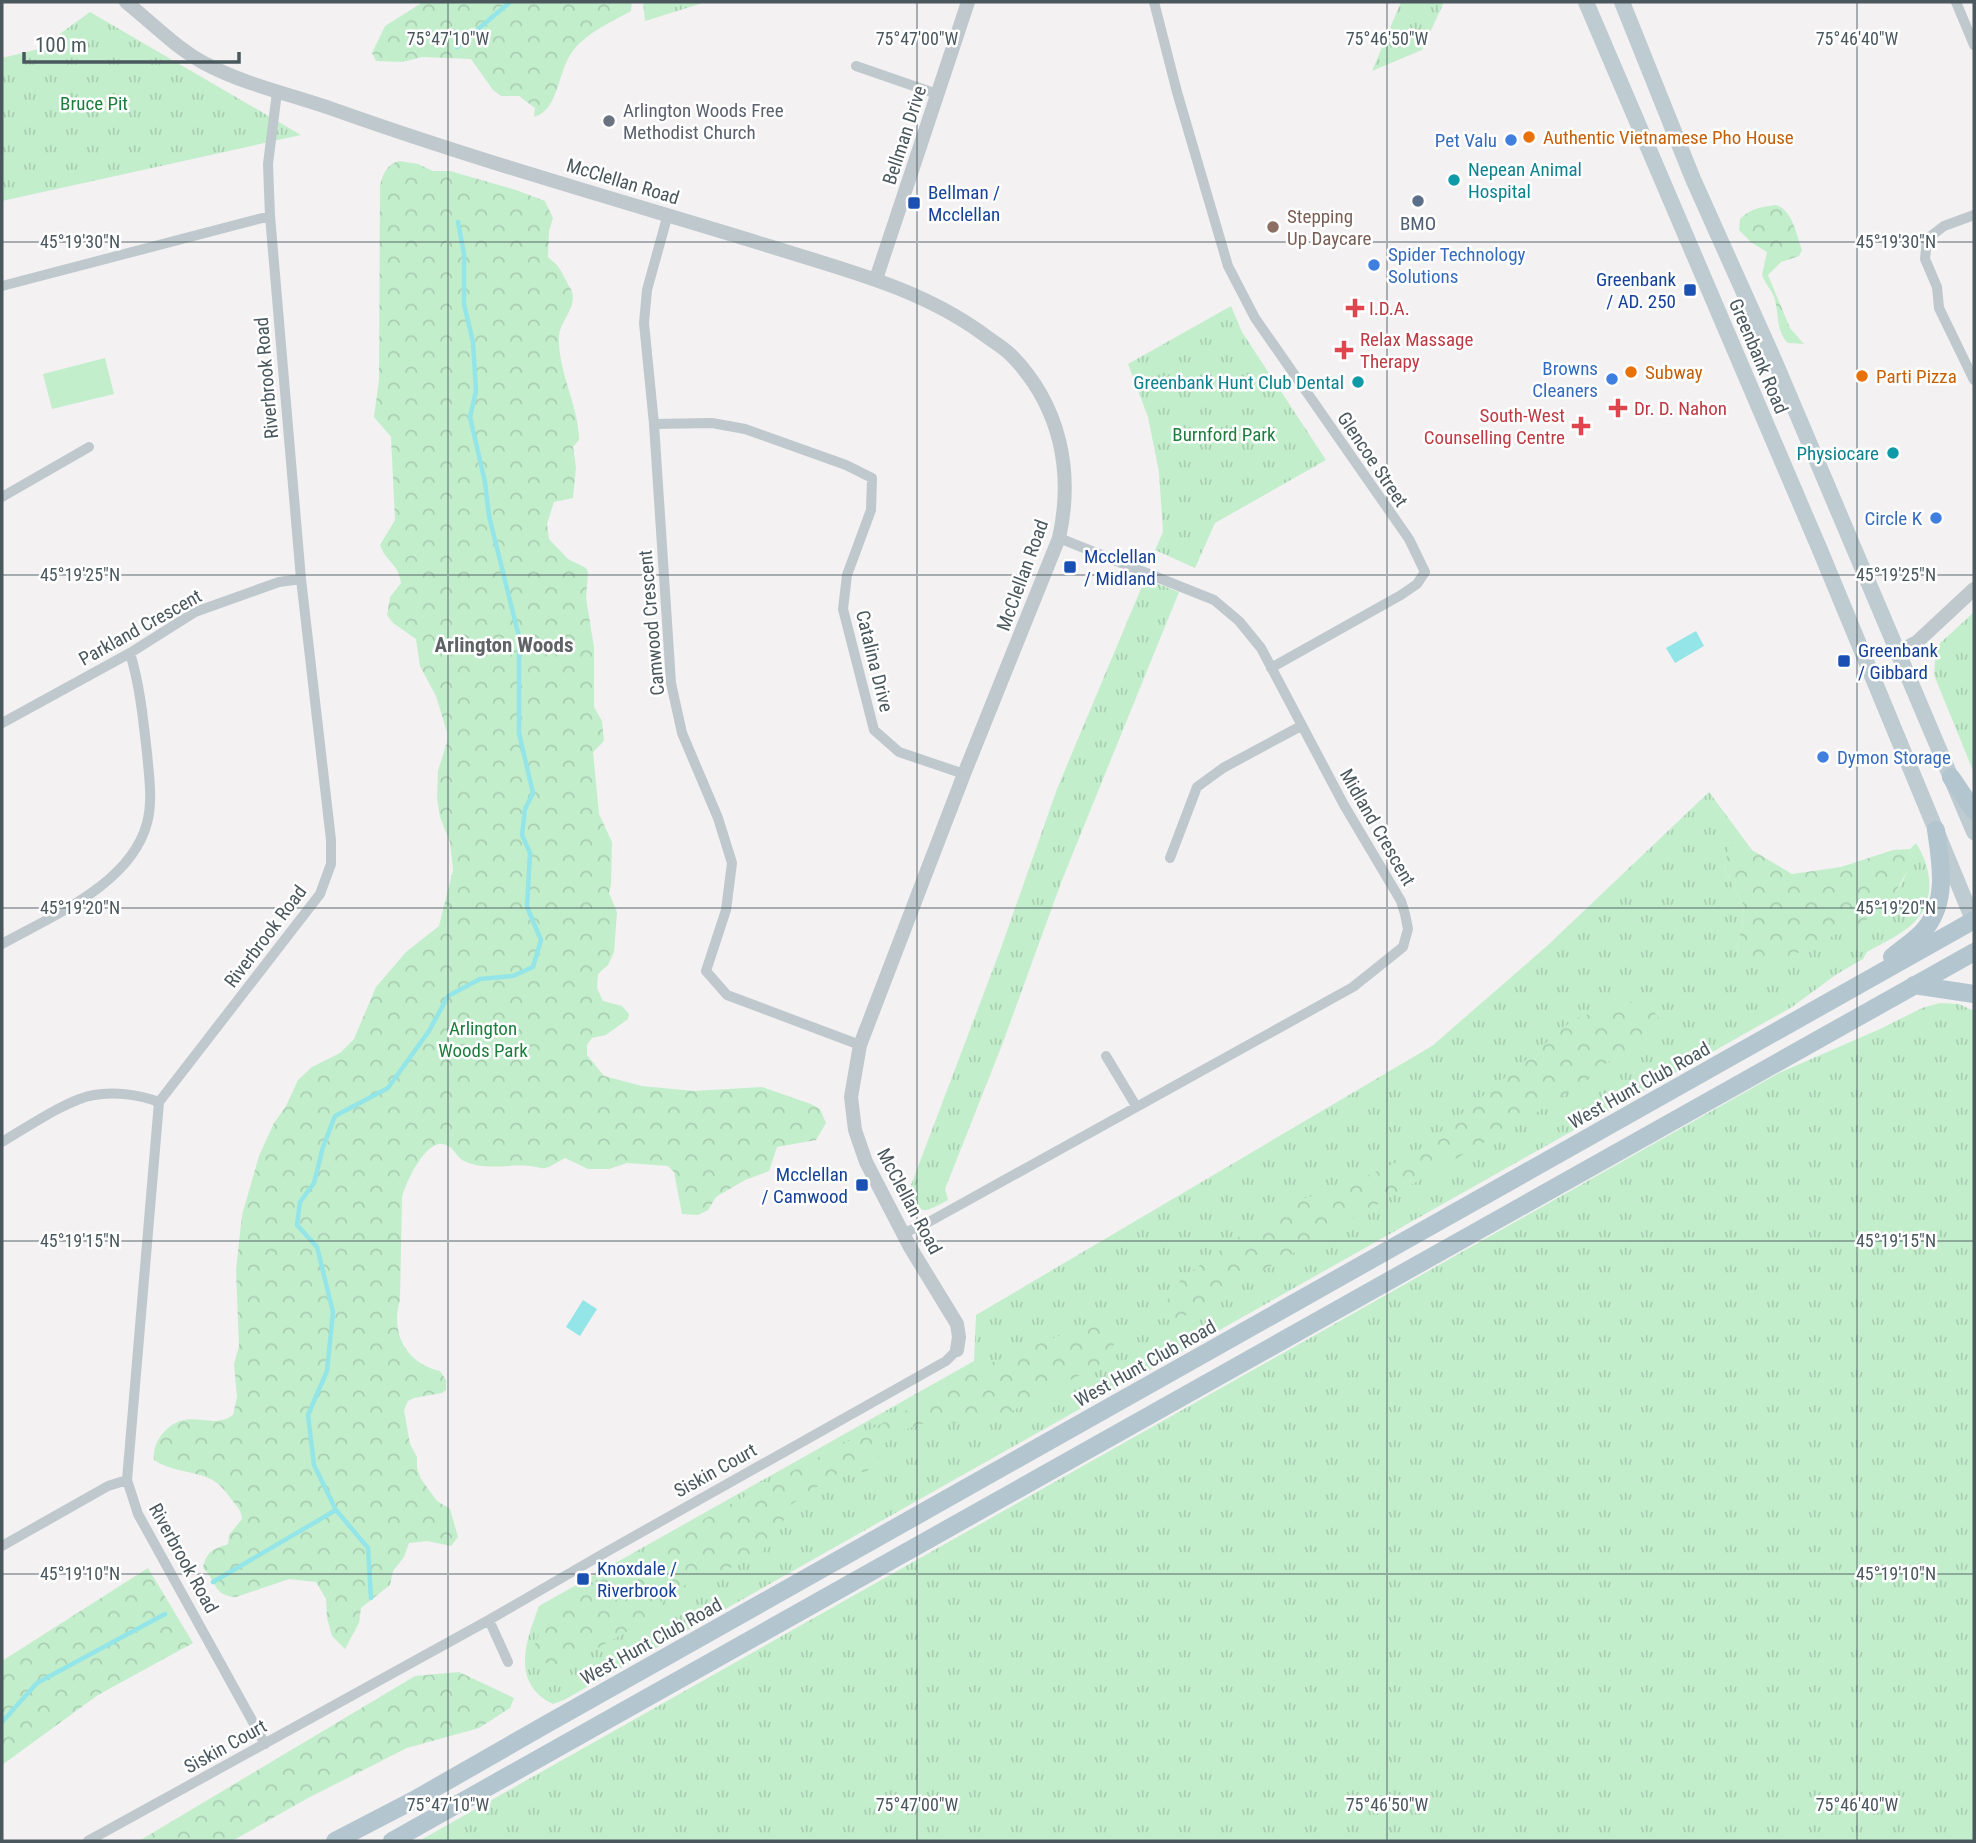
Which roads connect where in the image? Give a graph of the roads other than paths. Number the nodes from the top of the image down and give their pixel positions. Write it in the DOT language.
graph roads {
  1 [pos="126,2"];
  2 [pos="968,2"];
  3 [pos="1154,2"];
  4 [pos="1586,2"];
  5 [pos="1622,2"];
  6 [pos="1956,2"];
  7 [pos="1974,44"];
  8 [pos="856,66"];
  9 [pos="277,92"];
  10 [pos="937,94"];
  11 [pos="668,215"];
  12 [pos="1974,215"];
  13 [pos="270,216"];
  14 [pos="876,279"];
  15 [pos="2,286"];
  16 [pos="1974,380"];
  17 [pos="654,424"];
  18 [pos="89,447"];
  19 [pos="2,497"];
  20 [pos="1847,534"];
  21 [pos="1059,538"];
  22 [pos="1820,550"];
  23 [pos="301,579"];
  24 [pos="1974,589"];
  25 [pos="1898,652"];
  26 [pos="130,653"];
  27 [pos="1271,668"];
  28 [pos="2,723"];
  29 [pos="1301,726"];
  30 [pos="964,774"];
  31 [pos="1951,776"];
  32 [pos="1974,811"];
  33 [pos="1936,830"];
  34 [pos="1974,832"];
  35 [pos="1170,858"];
  36 [pos="1974,921"];
  37 [pos="2,944"];
  38 [pos="1974,952"];
  39 [pos="1914,985"];
  40 [pos="1851,990"];
  41 [pos="1974,994"];
  42 [pos="860,1045"];
  43 [pos="1106,1056"];
  44 [pos="159,1102"];
  45 [pos="1136,1106"];
  46 [pos="2,1142"];
  47 [pos="904,1233"];
  48 [pos="957,1350"];
  49 [pos="127,1480"];
  50 [pos="2,1546"];
  51 [pos="489,1620"];
  52 [pos="508,1662"];
  53 [pos="265,1744"];
  54 [pos="88,1841"];
  55 [pos="335,1841"];
  56 [pos="392,1841"];
  1 -- 9 [label="street, McClellan Road"];
  2 -- 10 [label="street, Bellman Drive"];
  3 -- 27 [label="street, Glencoe Street"];
  4 -- 22 [label="main road, Greenbank Road"];
  5 -- 20 [label="main road, Greenbank Road"];
  6 -- 7 [label="street"];
  8 -- 10 [label="street"];
  9 -- 11 [label="street, McClellan Road"];
  9 -- 13 [label="street, Riverbrook Road"];
  10 -- 14 [label="street, Bellman Drive"];
  11 -- 14 [label="street, McClellan Road"];
  11 -- 17 [label="street, Camwood Crescent"];
  12 -- 16 [label="street"];
  13 -- 15 [label="street"];
  13 -- 23 [label="street, Riverbrook Road"];
  14 -- 21 [label="street, McClellan Road"];
  17 -- 30 [label="street, Catalina Drive"];
  17 -- 42 [label="street, Camwood Crescent"];
  18 -- 19 [label="street"];
  20 -- 22 [label="main road"];
  20 -- 25 [label="main road, Greenbank Road"];
  21 -- 27 [label="street, Midland Crescent"];
  21 -- 30 [label="street, McClellan Road"];
  22 -- 33 [label="main road, Greenbank Road"];
  23 -- 26 [label="street, Parkland Crescent"];
  23 -- 44 [label="street, Riverbrook Road"];
  24 -- 25 [label="street"];
  25 -- 31 [label="main road, Greenbank Road"];
  26 -- 28 [label="street, Parkland Crescent"];
  26 -- 37 [label="street"];
  27 -- 29 [label="street, Midland Crescent"];
  29 -- 35 [label="street"];
  29 -- 45 [label="street, Midland Crescent"];
  30 -- 42 [label="street, McClellan Road"];
  31 -- 32 [label="main road"];
  31 -- 34 [label="main road, Greenbank Road"];
  33 -- 36 [label="main road, Greenbank Road"];
  33 -- 40 [label="main road"];
  36 -- 40 [label="main road, West Hunt Club Road"];
  38 -- 39 [label="main road"];
  39 -- 41 [label="main road"];
  39 -- 56 [label="main road"];
  40 -- 55 [label="main road, West Hunt Club Road"];
  42 -- 47 [label="street, McClellan Road"];
  43 -- 45 [label="street"];
  44 -- 46 [label="street"];
  44 -- 49 [label="street, Riverbrook Road"];
  45 -- 47 [label="street, Midland Crescent"];
  47 -- 48 [label="street, McClellan Road"];
  48 -- 51 [label="street, Siskin Court"];
  49 -- 50 [label="street"];
  49 -- 53 [label="street, Riverbrook Road"];
  51 -- 52 [label="street"];
  51 -- 53 [label="street, Siskin Court"];
  53 -- 54 [label="street, Siskin Court"];
}
